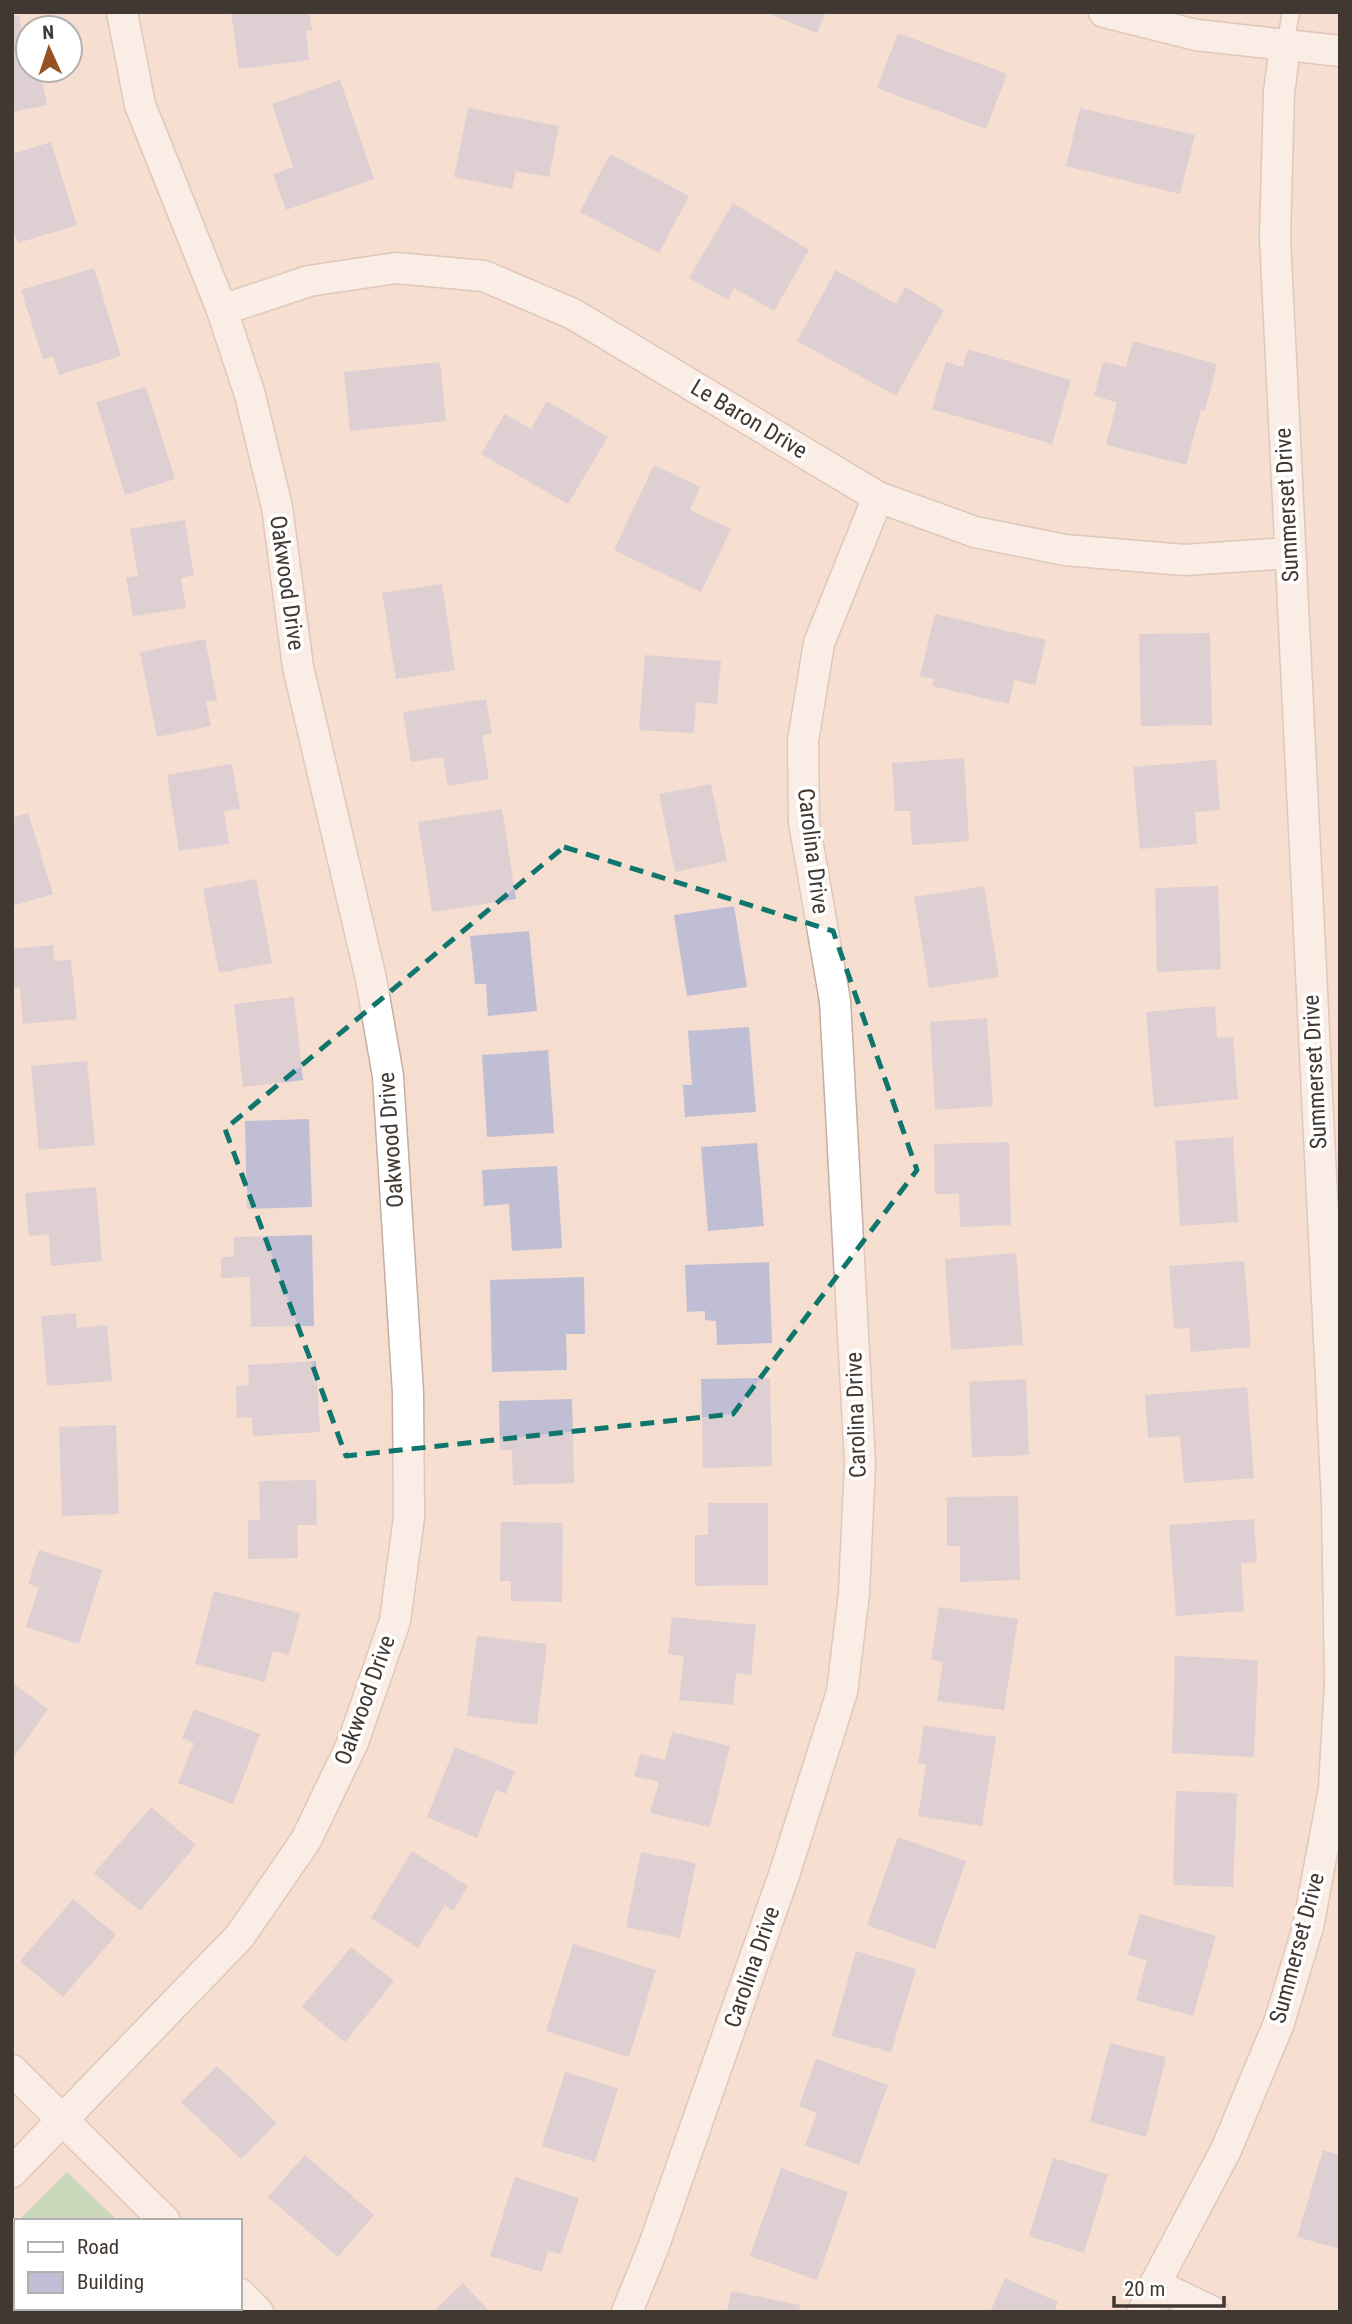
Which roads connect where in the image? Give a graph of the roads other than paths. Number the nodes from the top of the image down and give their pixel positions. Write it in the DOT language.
graph roads {
  1 [pos="122,12"];
  2 [pos="1104,12"];
  3 [pos="1291,12"];
  4 [pos="1285,47"];
  5 [pos="1340,51"];
  6 [pos="222,310"];
  7 [pos="878,497"];
  8 [pos="1289,553"];
  9 [pos="12,2070"];
  10 [pos="61,2120"];
  11 [pos="12,2172"];
  12 [pos="163,2219"];
  13 [pos="1155,2284"];
  14 [pos="242,2296"];
  15 [pos="258,2312"];
  16 [pos="627,2312"];
  17 [pos="1143,2312"];
  18 [pos="1213,2312"];
  1 -- 6 [label="street, Oakwood Drive"];
  2 -- 4 [label="street"];
  3 -- 4 [label="lane"];
  4 -- 5 [label="street"];
  4 -- 8 [label="street, Summerset Drive"];
  6 -- 7 [label="street, Le Baron Drive"];
  6 -- 10 [label="street, Oakwood Drive"];
  7 -- 8 [label="street, Le Baron Drive"];
  7 -- 16 [label="street, Carolina Drive"];
  8 -- 13 [label="street, Summerset Drive"];
  9 -- 10 [label="street"];
  10 -- 11 [label="street, Oakwood Drive"];
  10 -- 12 [label="street"];
  13 -- 17 [label="street, Summerset Drive"];
  13 -- 18 [label="street"];
  14 -- 15 [label="street"];
}
